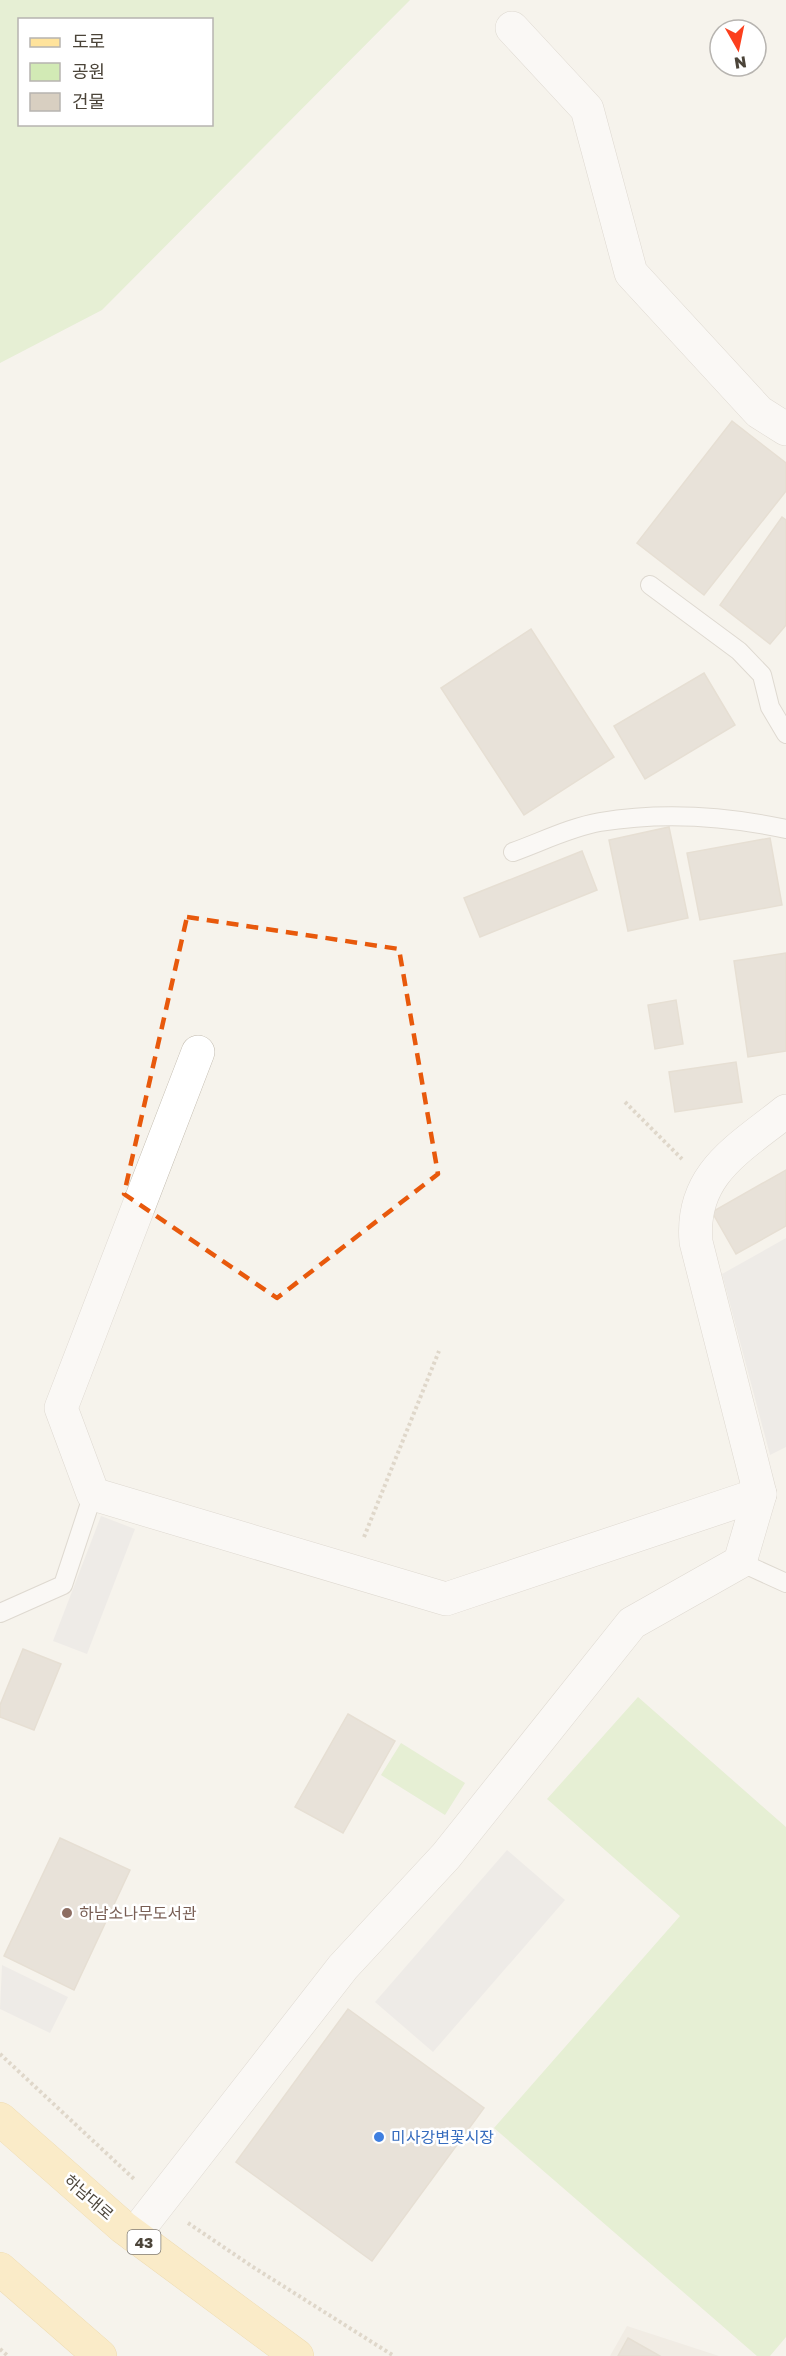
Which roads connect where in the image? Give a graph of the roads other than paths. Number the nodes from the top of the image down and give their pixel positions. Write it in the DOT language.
graph roads {
  1 [pos="513,28"];
  2 [pos="786,429"];
  3 [pos="650,585"];
  4 [pos="786,734"];
  5 [pos="786,829"];
  6 [pos="513,852"];
  7 [pos="198,1052"];
  8 [pos="786,1111"];
  9 [pos="93,1494"];
  10 [pos="760,1494"];
  11 [pos="740,1562"];
  12 [pos="786,1583"];
  13 [pos="0,1613"];
  14 [pos="0,2119"];
  15 [pos="134,2235"];
  16 [pos="0,2269"];
  17 [pos="100,2356"];
  18 [pos="297,2356"];
  1 -- 2 [label="street"];
  3 -- 4 [label="lane"];
  5 -- 6 [label="lane"];
  7 -- 9 [label="street"];
  8 -- 10 [label="street"];
  9 -- 10 [label="street"];
  9 -- 13 [label="lane"];
  10 -- 11 [label="street"];
  11 -- 12 [label="lane"];
  11 -- 15 [label="street"];
  14 -- 15 [label="main road, 하남대로 / 43"];
  15 -- 18 [label="main road, 하남대로 / 43"];
  16 -- 17 [label="main road"];
}
